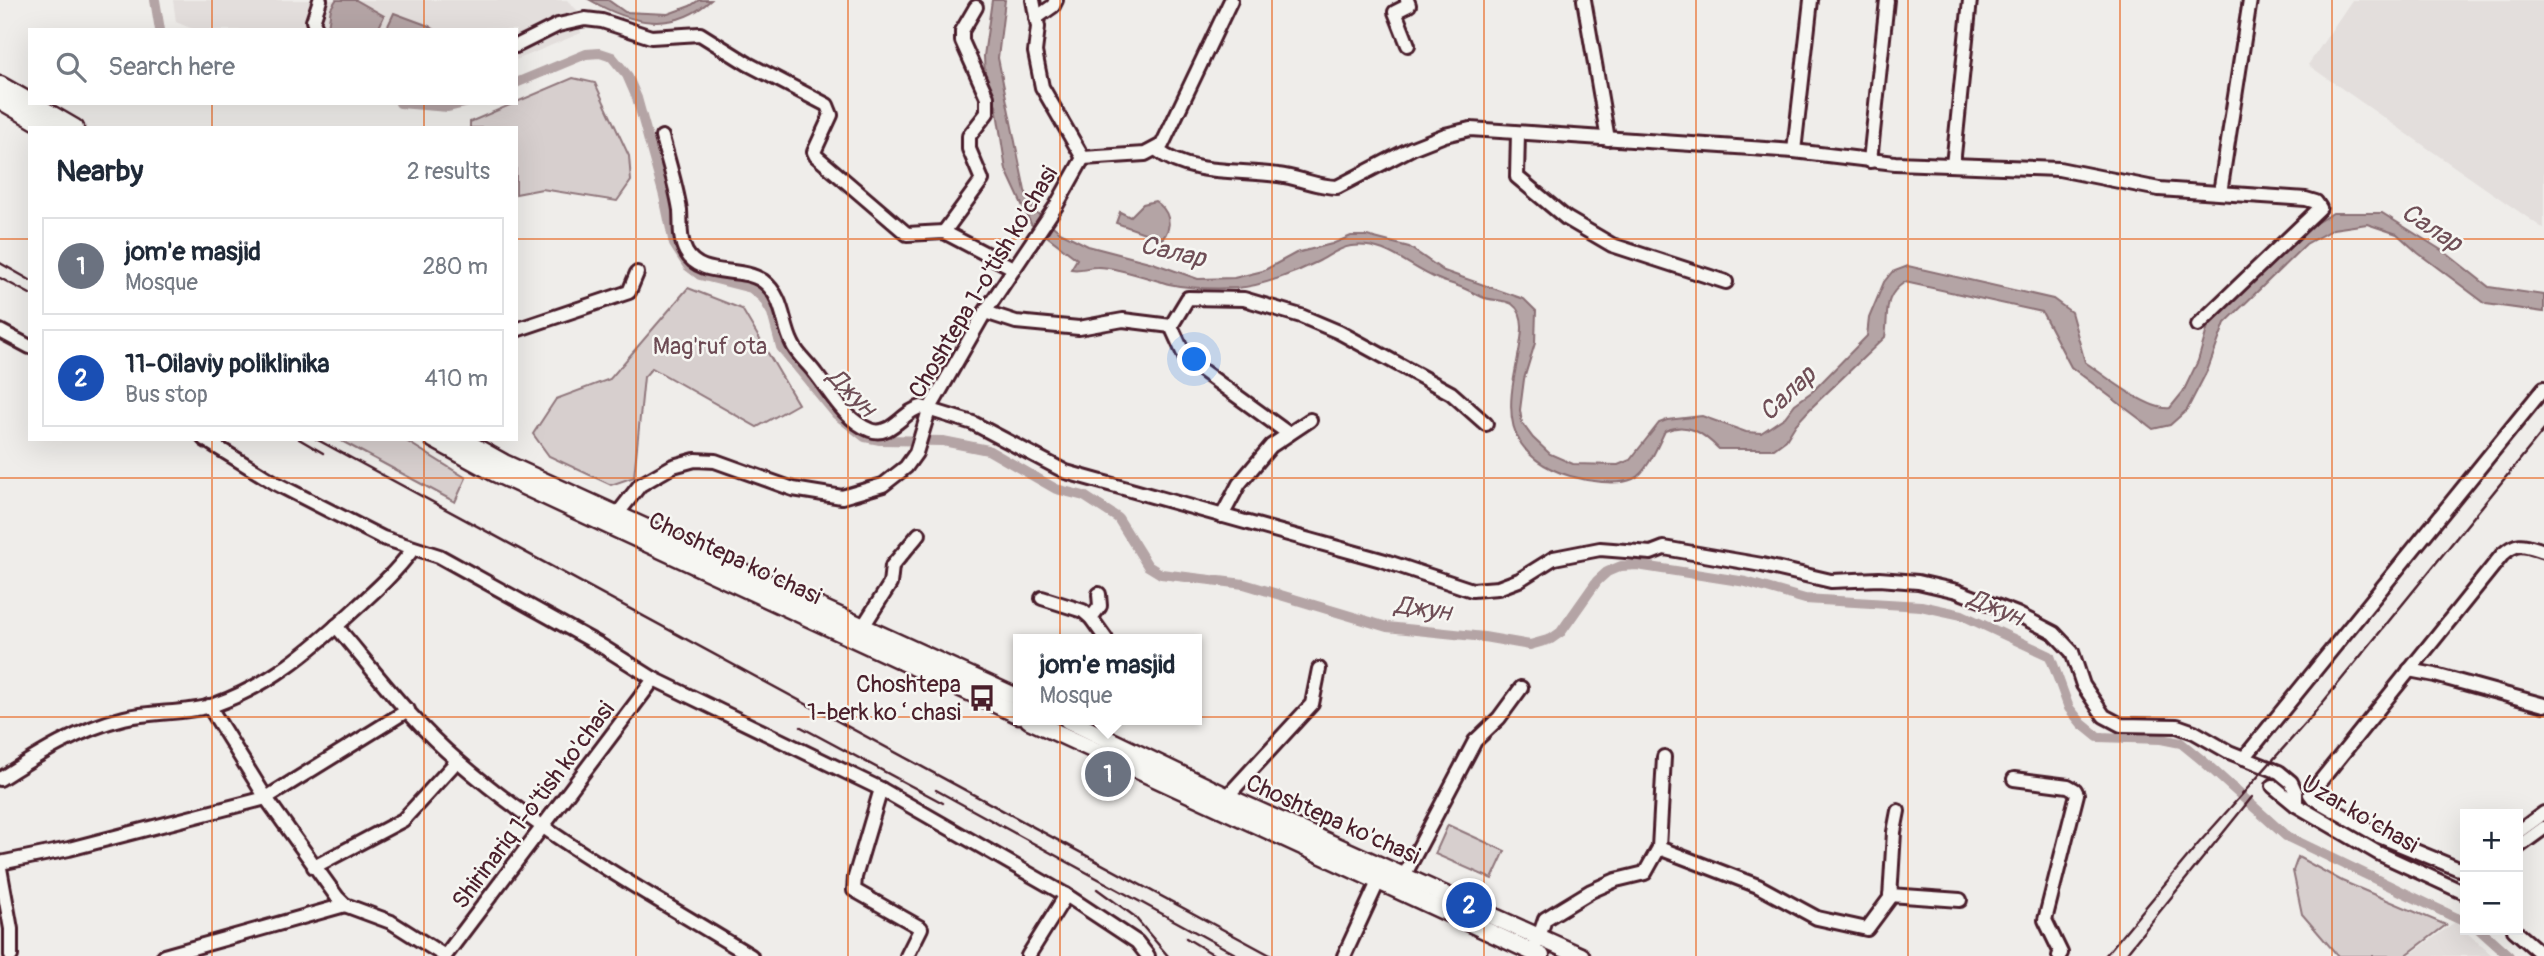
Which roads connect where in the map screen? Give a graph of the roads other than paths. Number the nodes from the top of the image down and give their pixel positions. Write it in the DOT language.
graph roads {
  1 [pos="320,0"];
  2 [pos="1033,0"];
  3 [pos="1056,0"];
  4 [pos="1231,0"];
  5 [pos="1407,0"];
  6 [pos="1584,0"];
  7 [pos="1811,0"];
  8 [pos="1887,0"];
  9 [pos="1970,0"];
  10 [pos="2250,0"];
  11 [pos="976,7"];
  12 [pos="1036,18"];
  13 [pos="316,28"];
  14 [pos="518,45"];
  15 [pos="1408,45"];
  16 [pos="0,85"];
  17 [pos="0,100"];
  18 [pos="28,100"];
  19 [pos="36,105"];
  20 [pos="45,126"];
  21 [pos="72,126"];
  22 [pos="1518,134"];
  23 [pos="662,137"];
  24 [pos="1608,139"];
  25 [pos="1157,150"];
  26 [pos="1794,151"];
  27 [pos="1083,158"];
  28 [pos="1870,161"];
  29 [pos="1953,165"];
  30 [pos="2220,193"];
  31 [pos="944,232"];
  32 [pos="1013,268"];
  33 [pos="637,273"];
  34 [pos="1726,282"];
  35 [pos="985,312"];
  36 [pos="2198,324"];
  37 [pos="1171,326"];
  38 [pos="518,329"];
  39 [pos="0,331"];
  40 [pos="28,346"];
  41 [pos="2544,388"];
  42 [pos="927,415"];
  43 [pos="1310,420"];
  44 [pos="1486,424"];
  45 [pos="1289,434"];
  46 [pos="207,441"];
  47 [pos="437,441"];
  48 [pos="464,441"];
  49 [pos="1222,516"];
  50 [pos="613,519"];
  51 [pos="919,534"];
  52 [pos="413,549"];
  53 [pos="2544,551"];
  54 [pos="706,562"];
  55 [pos="1099,594"];
  56 [pos="1042,598"];
  57 [pos="1091,618"];
  58 [pos="864,625"];
  59 [pos="336,626"];
  60 [pos="1102,634"];
  61 [pos="1319,668"];
  62 [pos="2409,670"];
  63 [pos="654,679"];
  64 [pos="1521,688"];
  65 [pos="1013,695"];
  66 [pos="2544,705"];
  67 [pos="209,706"];
  68 [pos="408,710"];
  69 [pos="1013,712"];
  70 [pos="1040,725"];
  71 [pos="1085,725"];
  72 [pos="1664,757"];
  73 [pos="2244,758"];
  74 [pos="457,761"];
  75 [pos="0,779"];
  76 [pos="2014,779"];
  77 [pos="2273,786"];
  78 [pos="881,789"];
  79 [pos="2310,794"];
  80 [pos="265,798"];
  81 [pos="1230,798"];
  82 [pos="2296,803"];
  83 [pos="1898,811"];
  84 [pos="2544,813"];
  85 [pos="542,828"];
  86 [pos="2523,828"];
  87 [pos="2544,828"];
  88 [pos="2523,843"];
  89 [pos="1659,848"];
  90 [pos="0,865"];
  91 [pos="314,867"];
  92 [pos="2460,869"];
  93 [pos="1404,876"];
  94 [pos="1378,882"];
  95 [pos="2460,888"];
  96 [pos="1066,895"];
  97 [pos="1890,895"];
  98 [pos="1960,900"];
  99 [pos="345,905"];
  100 [pos="2520,935"];
  101 [pos="1538,936"];
  102 [pos="1536,955"];
  103 [pos="10,956"];
  104 [pos="164,956"];
  105 [pos="445,956"];
  106 [pos="751,956"];
  107 [pos="907,956"];
  108 [pos="1028,956"];
  109 [pos="1148,956"];
  110 [pos="1344,956"];
  111 [pos="1581,956"];
  112 [pos="2059,956"];
  113 [pos="2544,956"];
  1 -- 13 [label="street"];
  2 -- 12 [label="street"];
  3 -- 12 [label="street"];
  4 -- 25 [label="street"];
  5 -- 15 [label="street"];
  6 -- 24 [label="street"];
  7 -- 26 [label="street"];
  8 -- 28 [label="street"];
  9 -- 29 [label="street"];
  10 -- 30 [label="street"];
  11 -- 31 [label="street"];
  12 -- 27 [label="street"];
  14 -- 31 [label="street"];
  16 -- 18 [label="main road"];
  17 -- 20 [label="main road"];
  19 -- 21 [label="main road"];
  22 -- 24 [label="street"];
  22 -- 25 [label="street"];
  22 -- 34 [label="street"];
  23 -- 42 [label="street"];
  24 -- 26 [label="street"];
  25 -- 27 [label="street"];
  26 -- 28 [label="street"];
  27 -- 32 [label="street, Choshtepa 1-o'tish ko'chasi"];
  28 -- 29 [label="street"];
  29 -- 30 [label="street"];
  30 -- 36 [label="street"];
  31 -- 32 [label="street"];
  32 -- 35 [label="street, Choshtepa 1-o'tish ko'chasi"];
  33 -- 38 [label="street"];
  35 -- 37 [label="street"];
  35 -- 42 [label="street, Choshtepa 1-o'tish ko'chasi"];
  37 -- 44 [label="street"];
  37 -- 45 [label="street"];
  39 -- 40 [label="street"];
  41 -- 73 [label="street"];
  42 -- 49 [label="street"];
  42 -- 50 [label="street, Choshtepa 1-o'tish ko'chasi"];
  43 -- 45 [label="street"];
  45 -- 49 [label="street"];
  46 -- 52 [label="street"];
  47 -- 50 [label="main road, Choshtepa ko'chasi"];
  48 -- 50 [label="main road, Choshtepa ko'chasi"];
  49 -- 73 [label="street"];
  50 -- 54 [label="main road, Choshtepa ko'chasi"];
  51 -- 58 [label="street"];
  52 -- 59 [label="street"];
  52 -- 63 [label="street"];
  53 -- 62 [label="street"];
  54 -- 58 [label="main road, Choshtepa ko'chasi"];
  54 -- 69 [label="main road, Choshtepa ko'chasi"];
  55 -- 57 [label="street"];
  56 -- 57 [label="street"];
  57 -- 60 [label="street"];
  58 -- 65 [label="main road, Choshtepa ko'chasi"];
  59 -- 67 [label="street"];
  59 -- 68 [label="street"];
  61 -- 81 [label="street"];
  62 -- 66 [label="street"];
  62 -- 79 [label="street"];
  63 -- 78 [label="street"];
  63 -- 85 [label="street, Shirinariq 1-o'tish ko'chasi"];
  64 -- 93 [label="street"];
  67 -- 75 [label="street"];
  67 -- 80 [label="street"];
  68 -- 74 [label="street"];
  68 -- 80 [label="street"];
  70 -- 94 [label="main road, Choshtepa ko'chasi"];
  71 -- 81 [label="main road, Choshtepa ko'chasi"];
  72 -- 89 [label="street"];
  73 -- 82 [label="street"];
  74 -- 85 [label="street"];
  74 -- 91 [label="street"];
  76 -- 112 [label="street"];
  77 -- 82 [label="street, Uzar ko'chasi"];
  78 -- 96 [label="street"];
  78 -- 107 [label="street"];
  79 -- 82 [label="street"];
  79 -- 92 [label="street"];
  80 -- 90 [label="street"];
  80 -- 91 [label="street"];
  81 -- 93 [label="main road, Choshtepa ko'chasi"];
  82 -- 95 [label="street, Uzar ko'chasi"];
  83 -- 97 [label="street"];
  84 -- 86 [label="street"];
  85 -- 105 [label="street, Shirinariq 1-o'tish ko'chasi"];
  85 -- 106 [label="street"];
  87 -- 88 [label="street"];
  89 -- 97 [label="street"];
  89 -- 101 [label="street"];
  90 -- 103 [label="street"];
  91 -- 99 [label="street"];
  93 -- 101 [label="main road, Choshtepa ko'chasi"];
  94 -- 102 [label="main road, Choshtepa ko'chasi"];
  94 -- 110 [label="street"];
  96 -- 108 [label="street"];
  96 -- 109 [label="street"];
  97 -- 98 [label="street"];
  99 -- 104 [label="street"];
  99 -- 105 [label="street"];
  100 -- 113 [label="street"];
  101 -- 102 [label="street"];
  101 -- 111 [label="main road, Choshtepa ko'chasi"];
}
